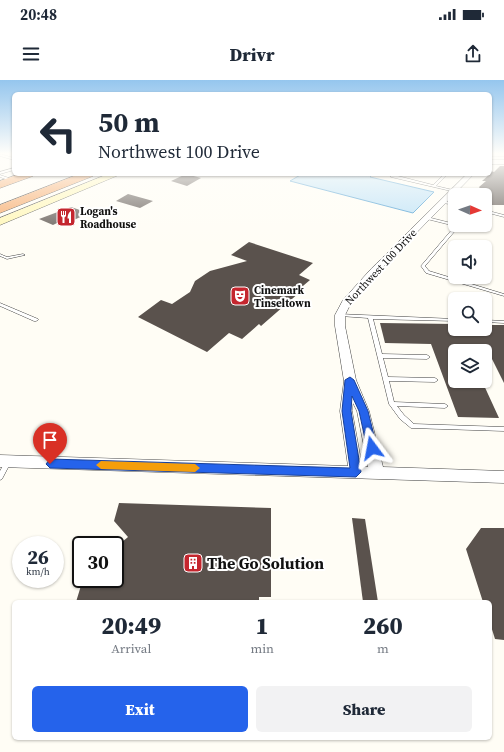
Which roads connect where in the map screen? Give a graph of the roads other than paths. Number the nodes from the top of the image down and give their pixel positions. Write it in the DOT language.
graph roads {
  1 [pos="18,184"];
  2 [pos="44,184"];
  3 [pos="63,184"];
  4 [pos="91,184"];
  5 [pos="427,184"];
  6 [pos="434,186"];
  7 [pos="448,189"];
  8 [pos="0,193"];
  9 [pos="448,198"];
  10 [pos="0,201"];
  11 [pos="444,202"];
  12 [pos="448,203"];
  13 [pos="0,209"];
  14 [pos="492,213"];
  15 [pos="504,216"];
  16 [pos="428,218"];
  17 [pos="0,222"];
  18 [pos="448,223"];
  19 [pos="451,232"];
  20 [pos="0,255"];
  21 [pos="22,255"];
  22 [pos="504,294"];
  23 [pos="0,304"];
  24 [pos="340,315"];
  25 [pos="370,317"];
  26 [pos="36,320"];
  27 [pos="448,320"];
  28 [pos="492,321"];
  29 [pos="504,322"];
  30 [pos="380,356"];
  31 [pos="427,357"];
  32 [pos="386,379"];
  33 [pos="350,380"];
  34 [pos="435,380"];
  35 [pos="392,404"];
  36 [pos="445,406"];
  37 [pos="504,429"];
  38 [pos="4,462"];
  39 [pos="356,472"];
  40 [pos="377,473"];
  41 [pos="0,477"];
  42 [pos="504,477"];
  1 -- 8 [label="highway"];
  2 -- 10 [label="highway"];
  3 -- 13 [label="highway"];
  4 -- 17 [label="main road"];
  5 -- 6 [label="lane"];
  6 -- 7 [label="lane"];
  9 -- 11 [label="street, Northwest 100 Drive"];
  11 -- 12 [label="lane"];
  11 -- 16 [label="street, Northwest 100 Drive"];
  14 -- 15 [label="lane"];
  16 -- 18 [label="lane"];
  16 -- 24 [label="street, Northwest 100 Drive"];
  19 -- 22 [label="lane"];
  20 -- 21 [label="lane"];
  23 -- 26 [label="lane"];
  24 -- 25 [label="lane"];
  24 -- 33 [label="street, Northwest 100 Drive"];
  25 -- 27 [label="lane"];
  25 -- 30 [label="lane"];
  28 -- 29 [label="lane"];
  30 -- 31 [label="lane"];
  30 -- 32 [label="lane"];
  32 -- 34 [label="lane"];
  32 -- 35 [label="lane"];
  33 -- 39 [label="street, Northwest 100 Drive"];
  33 -- 40 [label="street, Northwest 100 Drive"];
  35 -- 36 [label="lane"];
  35 -- 37 [label="lane"];
  38 -- 39 [label="street"];
  38 -- 41 [label="lane"];
  39 -- 40 [label="street"];
  40 -- 42 [label="street"];
}
